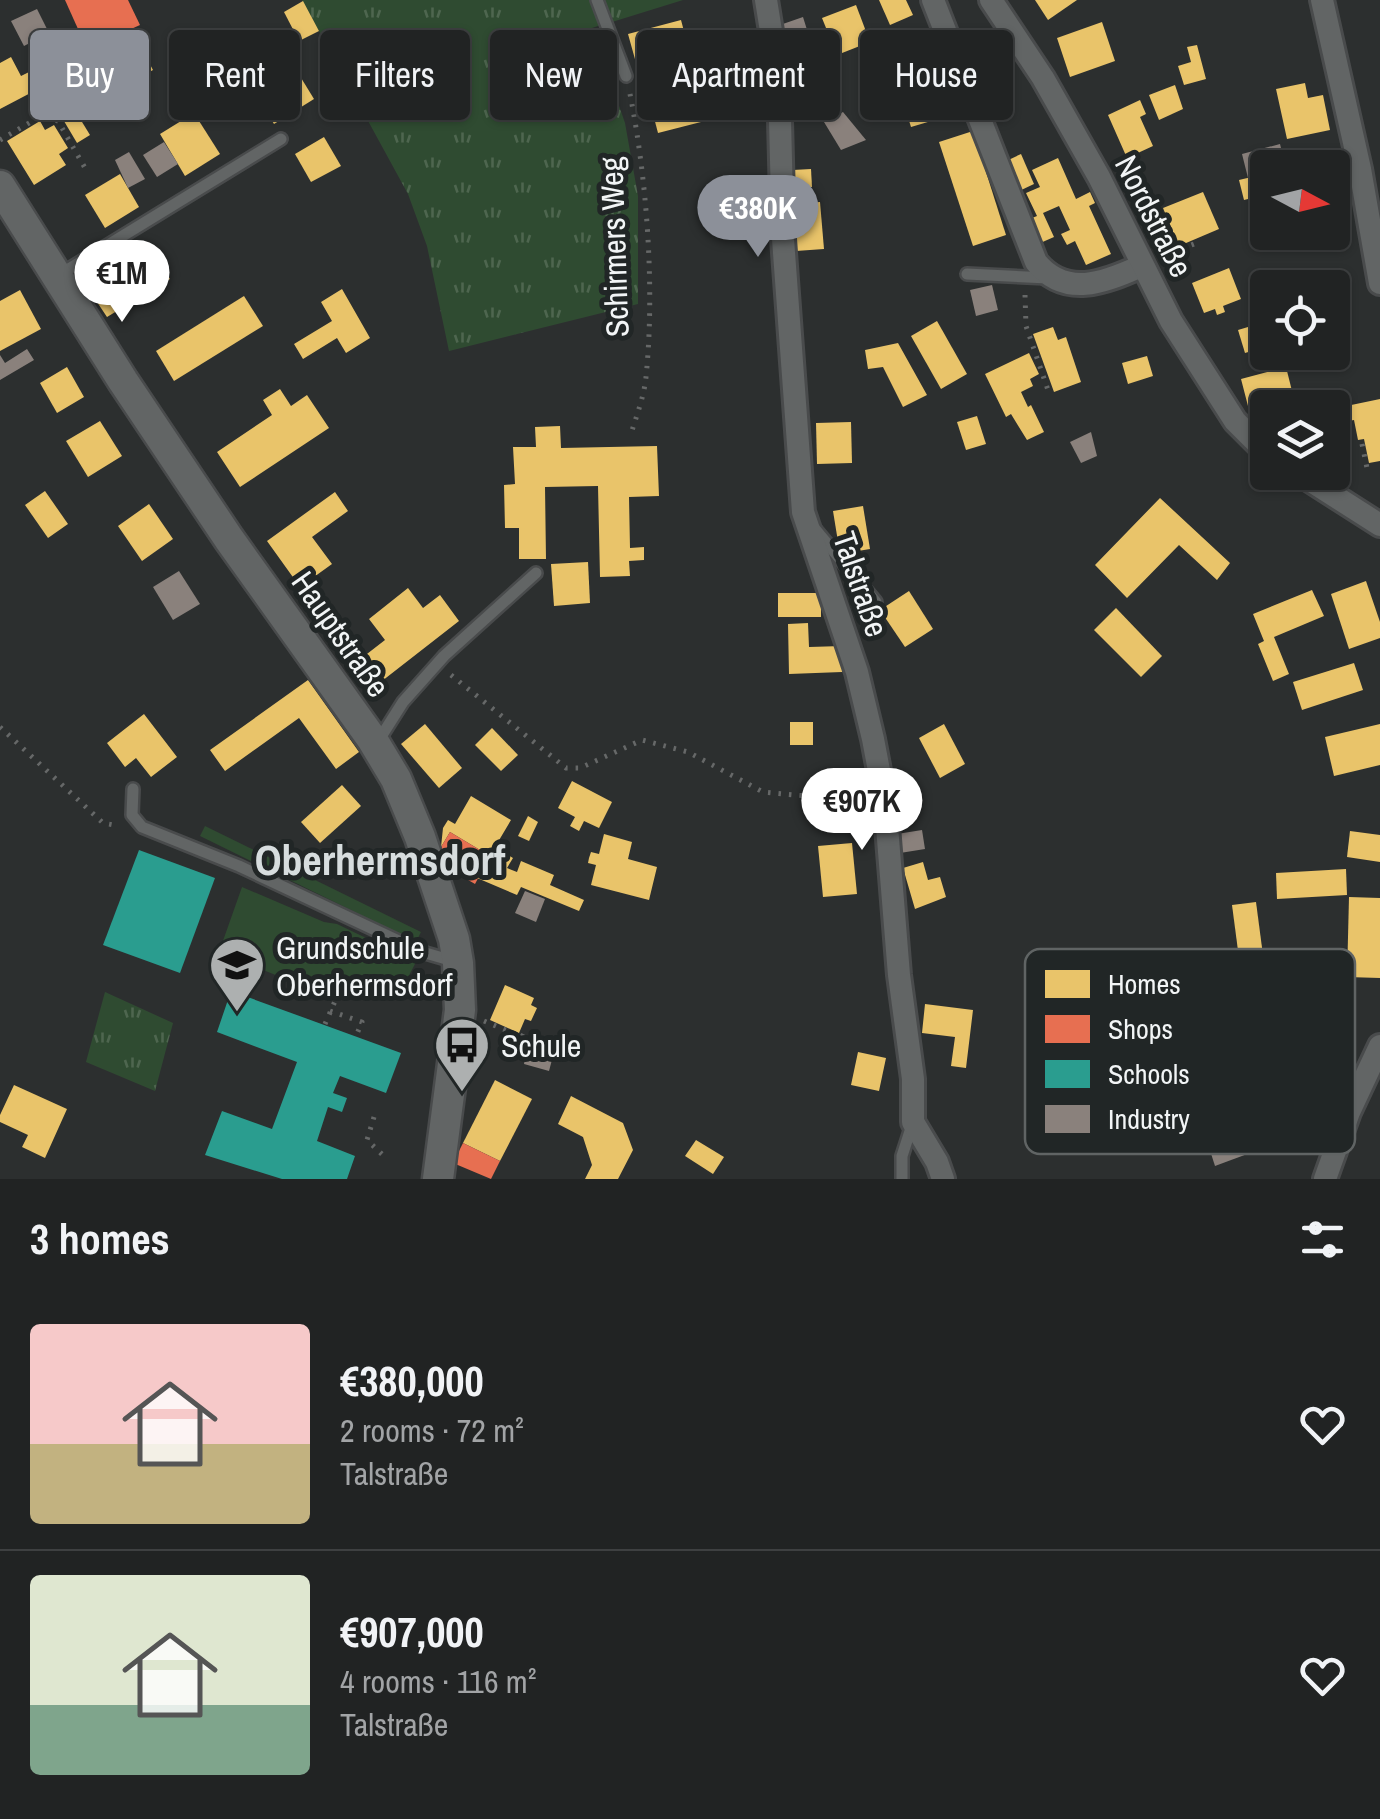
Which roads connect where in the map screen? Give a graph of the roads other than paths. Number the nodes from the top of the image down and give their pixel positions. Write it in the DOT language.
graph roads {
  1 [pos="597,0"];
  2 [pos="766,0"];
  3 [pos="932,0"];
  4 [pos="991,0"];
  5 [pos="1322,0"];
  6 [pos="626,76"];
  7 [pos="282,139"];
  8 [pos="0,186"];
  9 [pos="1150,259"];
  10 [pos="967,274"];
  11 [pos="55,278"];
  12 [pos="1039,278"];
  13 [pos="1380,283"];
  14 [pos="1250,436"];
  15 [pos="1325,490"];
  16 [pos="802,512"];
  17 [pos="1380,525"];
  18 [pos="536,573"];
  19 [pos="876,602"];
  20 [pos="372,739"];
  21 [pos="132,789"];
  22 [pos="458,963"];
  23 [pos="1380,1046"];
  24 [pos="1355,1099"];
  25 [pos="913,1122"];
  26 [pos="1334,1154"];
  27 [pos="438,1179"];
  28 [pos="902,1179"];
  29 [pos="943,1179"];
  30 [pos="1325,1179"];
  1 -- 6 [label="lane"];
  2 -- 16 [label="street, Talstraße"];
  3 -- 12 [label="street"];
  4 -- 9 [label="street, Nordstraße"];
  5 -- 13 [label="street"];
  7 -- 11 [label="lane"];
  8 -- 11 [label="street, Hauptstraße"];
  9 -- 12 [label="street"];
  9 -- 14 [label="street, Nordstraße"];
  10 -- 12 [label="lane"];
  11 -- 20 [label="street, Hauptstraße"];
  15 -- 17 [label="street"];
  16 -- 19 [label="lane"];
  16 -- 25 [label="street, Talstraße"];
  18 -- 20 [label="lane"];
  20 -- 22 [label="street, Hauptstraße"];
  21 -- 22 [label="lane"];
  22 -- 27 [label="street, Hauptstraße"];
  23 -- 24 [label="street"];
  25 -- 28 [label="lane"];
  25 -- 29 [label="street"];
  26 -- 30 [label="street"];
}
